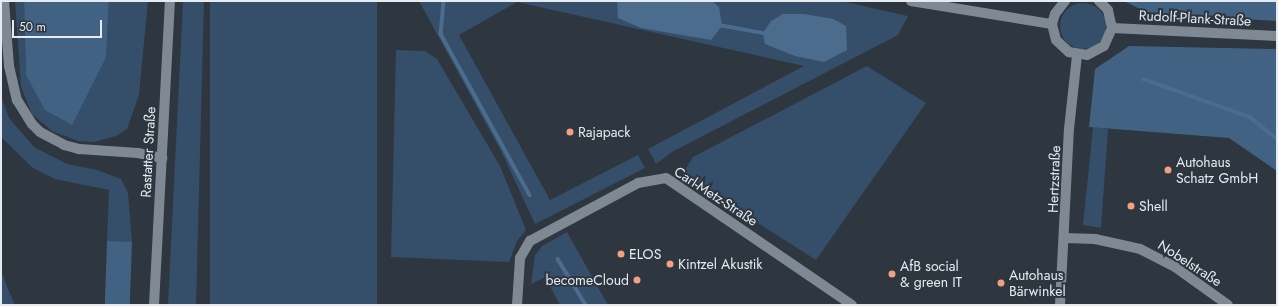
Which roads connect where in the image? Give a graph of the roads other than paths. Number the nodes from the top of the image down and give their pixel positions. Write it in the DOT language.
graph roads {
  1 [pos="170,1"];
  2 [pos="911,1"];
  3 [pos="1065,1"];
  4 [pos="1099,1"];
  5 [pos="5,4"];
  6 [pos="1052,24"];
  7 [pos="1112,28"];
  8 [pos="1277,36"];
  9 [pos="1077,55"];
  10 [pos="162,158"];
  11 [pos="1065,238"];
  12 [pos="154,305"];
  13 [pos="517,305"];
  14 [pos="852,305"];
  15 [pos="1060,305"];
  16 [pos="1228,305"];
  1 -- 10 [label="main road, Rastatter Straße"];
  2 -- 6 [label="main road"];
  3 -- 6 [label="main road"];
  4 -- 7 [label="main road"];
  5 -- 10 [label="main road"];
  6 -- 9 [label="main road"];
  7 -- 8 [label="main road, Rudolf-Plank-Straße"];
  7 -- 9 [label="main road"];
  9 -- 11 [label="main road, Hertzstraße"];
  10 -- 12 [label="main road, Rastatter Straße"];
  11 -- 15 [label="main road, Hertzstraße"];
  11 -- 16 [label="main road, Nobelstraße"];
  13 -- 14 [label="main road, Carl-Metz-Straße"];
}
